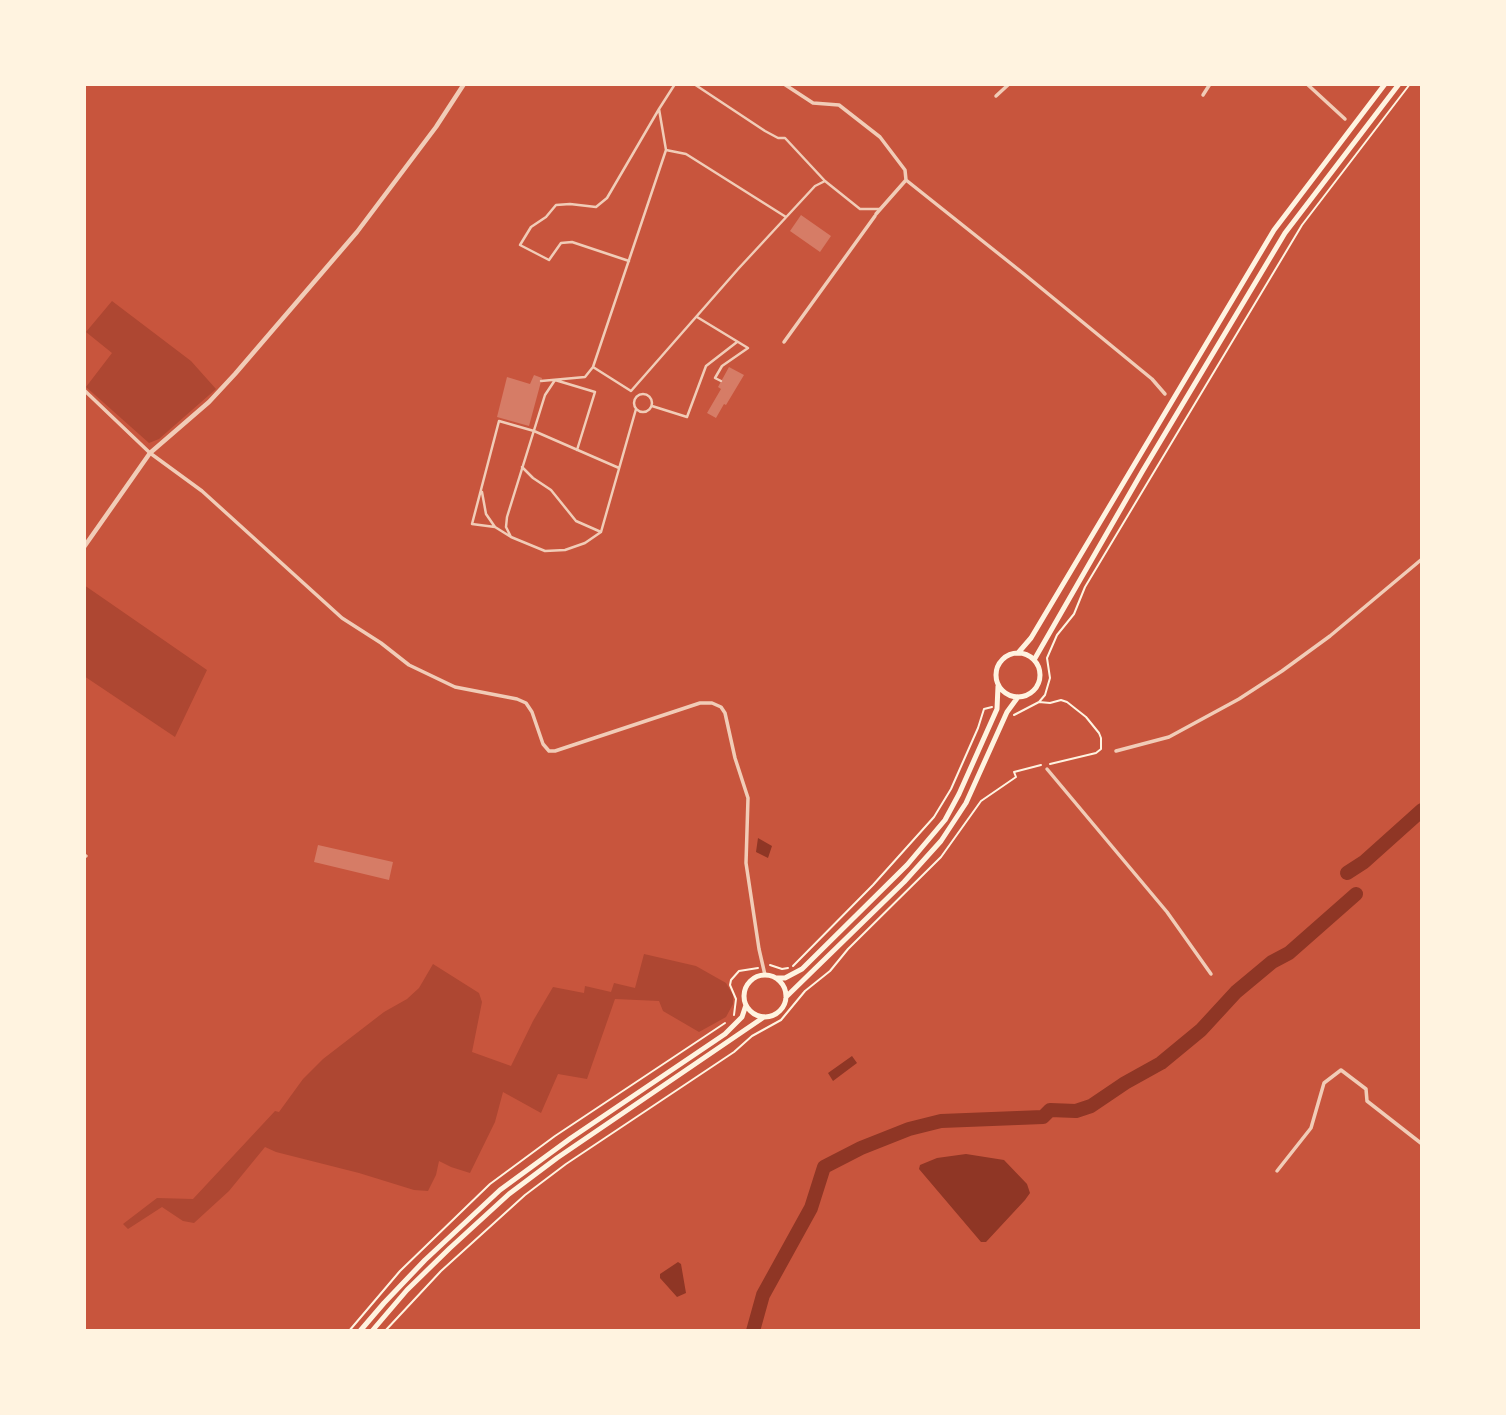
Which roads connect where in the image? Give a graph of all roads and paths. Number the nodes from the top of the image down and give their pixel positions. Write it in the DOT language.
graph roads {
  1 [pos="464,84"];
  2 [pos="675,84"];
  3 [pos="694,84"];
  4 [pos="784,84"];
  5 [pos="1009,84"];
  6 [pos="1210,84"];
  7 [pos="1307,84"];
  8 [pos="1385,84"];
  9 [pos="1399,84"];
  10 [pos="1410,84"];
  11 [pos="1203,94"];
  12 [pos="996,96"];
  13 [pos="659,109"];
  14 [pos="1345,118"];
  15 [pos="666,150"];
  16 [pos="906,180"];
  17 [pos="825,181"];
  18 [pos="880,209"];
  19 [pos="786,217"];
  20 [pos="629,261"];
  21 [pos="697,317"];
  22 [pos="737,342"];
  23 [pos="784,342"];
  24 [pos="593,367"];
  25 [pos="555,380"];
  26 [pos="541,381"];
  27 [pos="721,382"];
  28 [pos="84,390"];
  29 [pos="631,391"];
  30 [pos="1165,394"];
  31 [pos="638,396"];
  32 [pos="652,405"];
  33 [pos="636,409"];
  34 [pos="534,431"];
  35 [pos="576,450"];
  36 [pos="150,453"];
  37 [pos="522,467"];
  38 [pos="620,468"];
  39 [pos="481,488"];
  40 [pos="495,527"];
  41 [pos="601,532"];
  42 [pos="511,537"];
  43 [pos="84,547"];
  44 [pos="1422,559"];
  45 [pos="1018,653"];
  46 [pos="1034,660"];
  47 [pos="998,686"];
  48 [pos="1017,697"];
  49 [pos="987,707"];
  50 [pos="1116,751"];
  51 [pos="1047,769"];
  52 [pos="763,965"];
  53 [pos="1211,974"];
  54 [pos="765,975"];
  55 [pos="776,978"];
  56 [pos="786,997"];
  57 [pos="746,1005"];
  58 [pos="764,1017"];
  59 [pos="1422,1144"];
  60 [pos="1277,1171"];
  61 [pos="349,1331"];
  62 [pos="360,1331"];
  63 [pos="372,1331"];
  64 [pos="385,1331"];
  1 -- 36 [label="street"];
  2 -- 13 [label="street"];
  3 -- 17 [label="street"];
  4 -- 16 [label="street"];
  5 -- 12 [label="street"];
  6 -- 11 [label="street"];
  7 -- 14 [label="street"];
  8 -- 45 [label="main road"];
  9 -- 46 [label="main road"];
  10 -- 64 [label="path"];
  13 -- 15 [label="street"];
  13 -- 20 [label="street"];
  15 -- 19 [label="street"];
  15 -- 20 [label="street"];
  16 -- 18 [label="street"];
  16 -- 30 [label="street"];
  17 -- 18 [label="street"];
  17 -- 19 [label="street"];
  18 -- 23 [label="street"];
  19 -- 21 [label="street"];
  20 -- 24 [label="street"];
  21 -- 22 [label="street"];
  21 -- 29 [label="street"];
  22 -- 27 [label="street"];
  22 -- 32 [label="street"];
  24 -- 25 [label="street"];
  24 -- 29 [label="street"];
  25 -- 26 [label="street"];
  25 -- 34 [label="street"];
  25 -- 35 [label="street"];
  28 -- 36 [label="street"];
  29 -- 31 [label="street"];
  31 -- 32 [label="street"];
  31 -- 33 [label="street"];
  32 -- 33 [label="street"];
  33 -- 38 [label="street"];
  34 -- 35 [label="street"];
  34 -- 37 [label="street"];
  34 -- 39 [label="street"];
  35 -- 38 [label="street"];
  36 -- 43 [label="street"];
  36 -- 52 [label="street"];
  37 -- 41 [label="street"];
  37 -- 42 [label="street"];
  38 -- 41 [label="street"];
  39 -- 40 [label="street"];
  39 -- 40 [label="street"];
  40 -- 42 [label="street"];
  41 -- 42 [label="street"];
  44 -- 50 [label="street"];
  45 -- 46 [label="main road"];
  45 -- 47 [label="main road"];
  46 -- 48 [label="main road"];
  47 -- 48 [label="main road"];
  47 -- 55 [label="main road"];
  48 -- 56 [label="main road"];
  49 -- 52 [label="path"];
  51 -- 53 [label="street"];
  52 -- 54 [label="street"];
  52 -- 61 [label="path"];
  54 -- 55 [label="main road"];
  54 -- 57 [label="main road"];
  55 -- 56 [label="main road"];
  56 -- 58 [label="main road"];
  57 -- 58 [label="main road"];
  57 -- 62 [label="main road"];
  58 -- 63 [label="main road"];
  59 -- 60 [label="street"];
}
